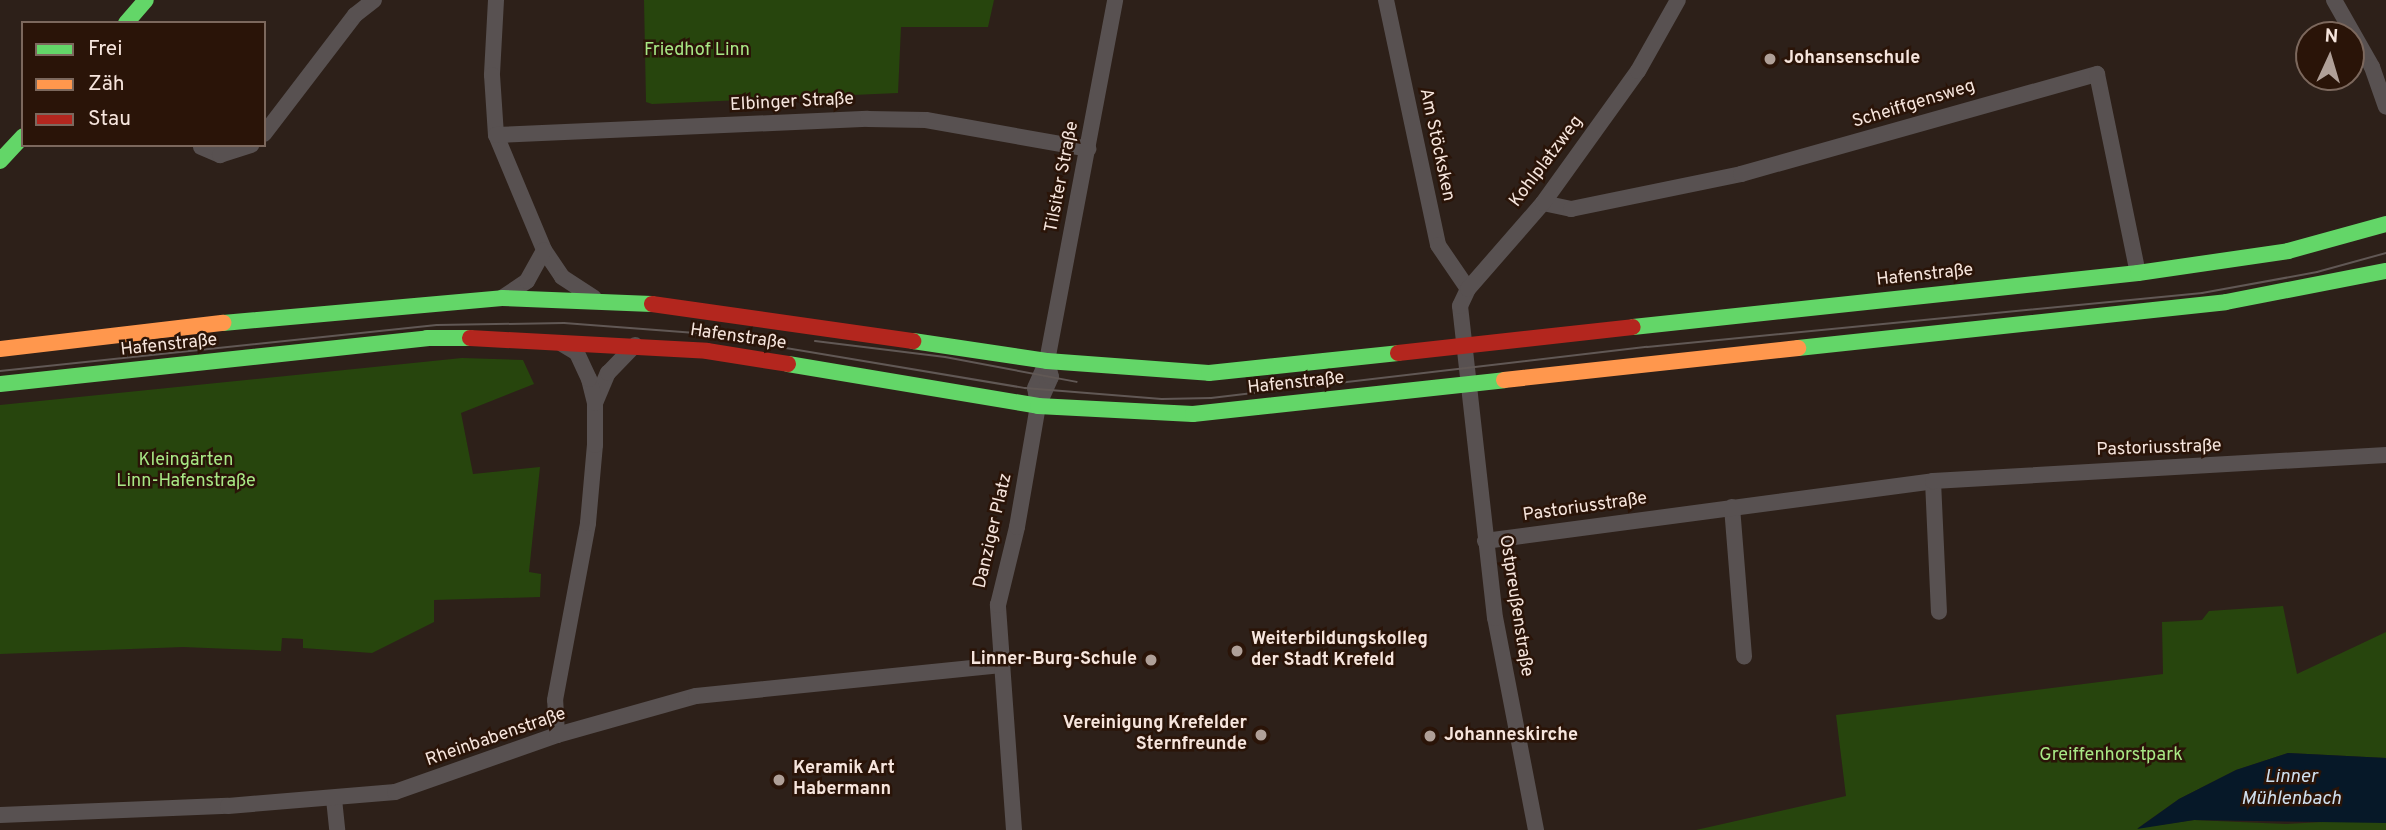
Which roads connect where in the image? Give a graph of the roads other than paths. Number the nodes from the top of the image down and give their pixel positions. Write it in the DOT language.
graph roads {
  1 [pos="146,0"];
  2 [pos="374,0"];
  3 [pos="496,0"];
  4 [pos="1115,0"];
  5 [pos="1386,0"];
  6 [pos="1678,0"];
  7 [pos="2334,0"];
  8 [pos="128,21"];
  9 [pos="2386,107"];
  10 [pos="266,131"];
  11 [pos="496,135"];
  12 [pos="21,138"];
  13 [pos="201,147"];
  14 [pos="245,147"];
  15 [pos="1088,149"];
  16 [pos="0,161"];
  17 [pos="1543,203"];
  18 [pos="2386,224"];
  19 [pos="544,250"];
  20 [pos="2386,271"];
  21 [pos="2138,272"];
  22 [pos="1468,289"];
  23 [pos="502,298"];
  24 [pos="599,300"];
  25 [pos="555,340"];
  26 [pos="635,345"];
  27 [pos="1465,346"];
  28 [pos="0,349"];
  29 [pos="1047,361"];
  30 [pos="0,384"];
  31 [pos="1469,386"];
  32 [pos="595,403"];
  33 [pos="1038,406"];
  34 [pos="2386,455"];
  35 [pos="1933,481"];
  36 [pos="1732,507"];
  37 [pos="1485,541"];
  38 [pos="1939,612"];
  39 [pos="1744,657"];
  40 [pos="1001,665"];
  41 [pos="557,736"];
  42 [pos="334,799"];
  43 [pos="0,815"];
  44 [pos="27,822"];
  45 [pos="337,830"];
  46 [pos="1014,830"];
  47 [pos="1536,830"];
  1 -- 8 [label="main road"];
  2 -- 10 [label="street"];
  3 -- 11 [label="street"];
  4 -- 15 [label="street, Tilsiter Straße"];
  5 -- 22 [label="street, Am Stöcksken"];
  6 -- 17 [label="street, Kohlplatzweg"];
  7 -- 9 [label="street"];
  11 -- 15 [label="street, Elbinger Straße"];
  11 -- 19 [label="street"];
  12 -- 16 [label="main road"];
  13 -- 14 [label="street"];
  15 -- 29 [label="street, Tilsiter Straße"];
  17 -- 21 [label="street, Scheiffgensweg"];
  17 -- 22 [label="street, Kohlplatzweg"];
  18 -- 21 [label="main road, Hafenstraße"];
  19 -- 23 [label="street"];
  19 -- 24 [label="street"];
  20 -- 31 [label="main road, Hafenstraße"];
  21 -- 27 [label="main road, Hafenstraße"];
  22 -- 27 [label="street"];
  23 -- 24 [label="main road, Hafenstraße"];
  23 -- 28 [label="main road, Hafenstraße"];
  24 -- 29 [label="main road, Hafenstraße"];
  25 -- 26 [label="main road, Hafenstraße"];
  25 -- 30 [label="main road, Hafenstraße"];
  25 -- 32 [label="street"];
  26 -- 32 [label="street"];
  26 -- 33 [label="main road, Hafenstraße"];
  27 -- 29 [label="main road, Hafenstraße"];
  27 -- 31 [label="street"];
  29 -- 33 [label="street, Danziger Platz"];
  31 -- 33 [label="main road, Hafenstraße"];
  31 -- 37 [label="street, Ostpreußenstraße"];
  32 -- 41 [label="street"];
  33 -- 40 [label="street, Danziger Platz"];
  34 -- 35 [label="street, Pastoriusstraße"];
  35 -- 36 [label="street, Pastoriusstraße"];
  35 -- 38 [label="street"];
  36 -- 37 [label="street, Pastoriusstraße"];
  36 -- 39 [label="street"];
  37 -- 47 [label="street, Ostpreußenstraße"];
  40 -- 41 [label="street, Rheinbabenstraße"];
  40 -- 46 [label="street, Danziger Platz"];
  41 -- 42 [label="street, Rheinbabenstraße"];
  42 -- 44 [label="street, Rheinbabenstraße"];
  42 -- 45 [label="street"];
  43 -- 44 [label="street, Rheinbabenstraße"];
}
